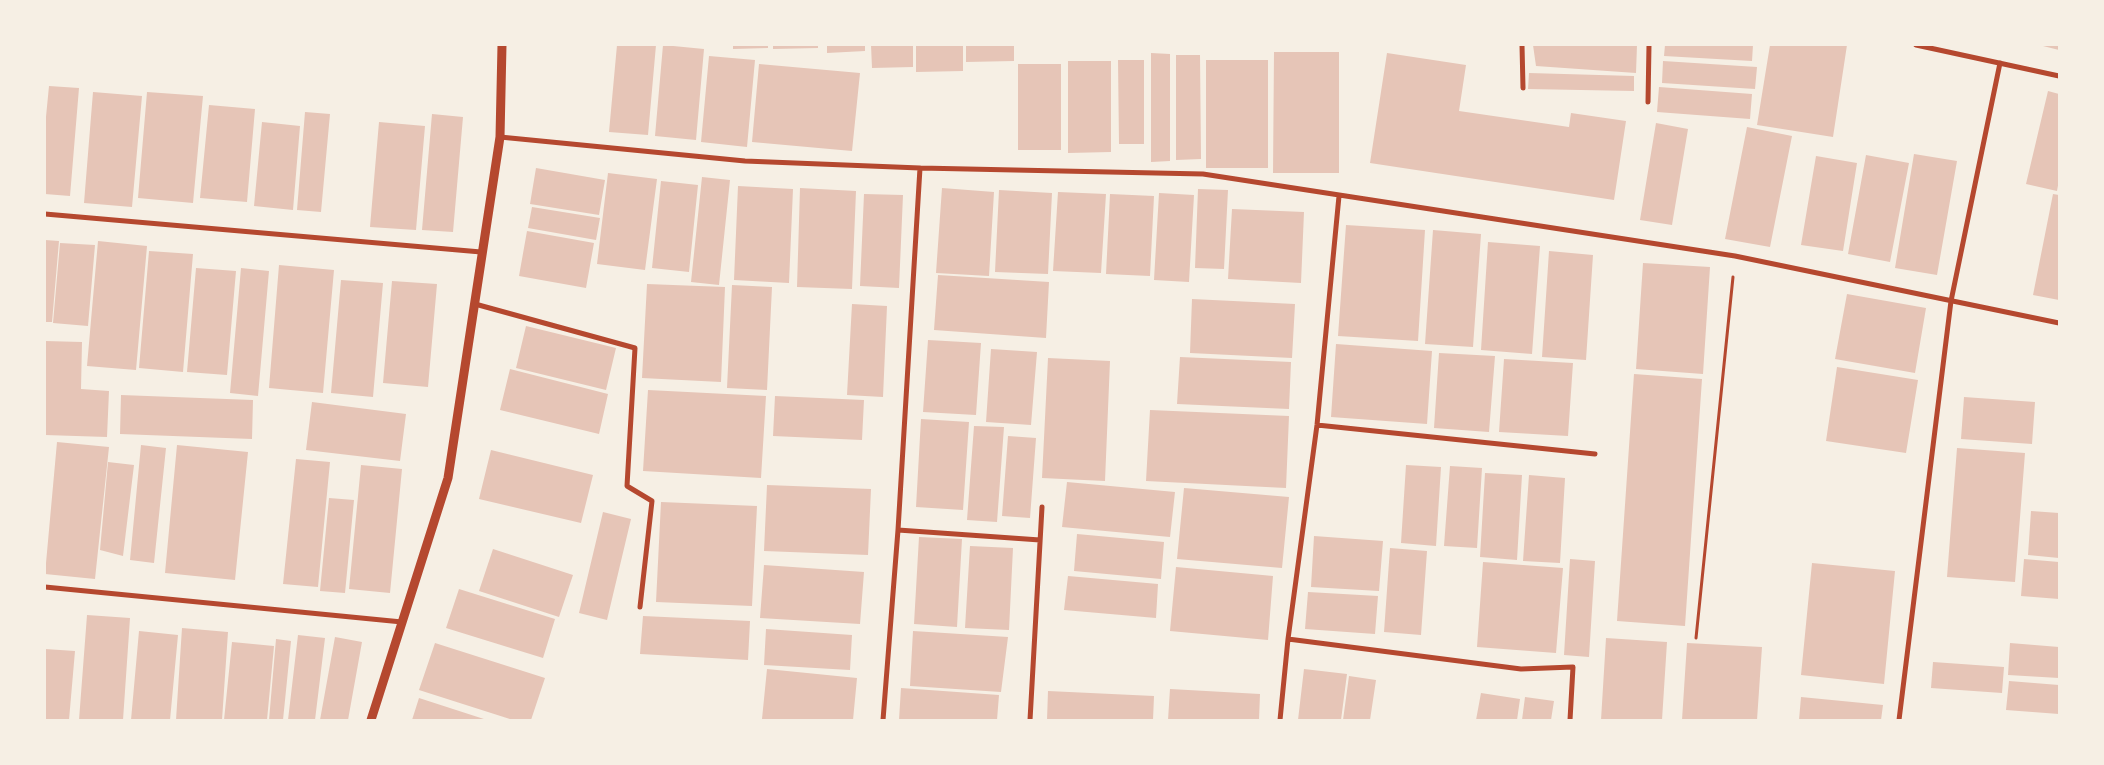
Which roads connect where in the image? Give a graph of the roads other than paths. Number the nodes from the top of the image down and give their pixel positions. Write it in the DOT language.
graph roads {
  1 [pos="502,45"];
  2 [pos="1522,45"];
  3 [pos="1649,45"];
  4 [pos="1916,45"];
  5 [pos="2000,63"];
  6 [pos="2059,76"];
  7 [pos="1523,88"];
  8 [pos="1648,102"];
  9 [pos="500,137"];
  10 [pos="920,168"];
  11 [pos="1339,196"];
  12 [pos="45,214"];
  13 [pos="481,252"];
  14 [pos="1951,301"];
  15 [pos="475,304"];
  16 [pos="2059,323"];
  17 [pos="1317,425"];
  18 [pos="1595,454"];
  19 [pos="1042,507"];
  20 [pos="898,530"];
  21 [pos="1040,540"];
  22 [pos="45,587"];
  23 [pos="640,607"];
  24 [pos="402,622"];
  25 [pos="1288,639"];
  26 [pos="371,720"];
  27 [pos="883,720"];
  28 [pos="1030,720"];
  29 [pos="1280,720"];
  30 [pos="1570,720"];
  31 [pos="1900,720"];
  1 -- 9 [label="street"];
  2 -- 7 [label="street"];
  3 -- 8 [label="street"];
  4 -- 5 [label="street"];
  5 -- 6 [label="street"];
  5 -- 14 [label="street"];
  9 -- 10 [label="street"];
  9 -- 13 [label="street"];
  10 -- 11 [label="street"];
  10 -- 20 [label="street"];
  11 -- 14 [label="street"];
  11 -- 17 [label="street"];
  12 -- 13 [label="street"];
  13 -- 15 [label="street"];
  14 -- 16 [label="street"];
  14 -- 31 [label="street"];
  15 -- 23 [label="street"];
  15 -- 24 [label="street"];
  17 -- 18 [label="street"];
  17 -- 25 [label="street"];
  19 -- 21 [label="street"];
  20 -- 21 [label="street"];
  20 -- 27 [label="street"];
  21 -- 28 [label="street"];
  22 -- 24 [label="street"];
  24 -- 26 [label="street"];
  25 -- 29 [label="street"];
  25 -- 30 [label="street"];
}
